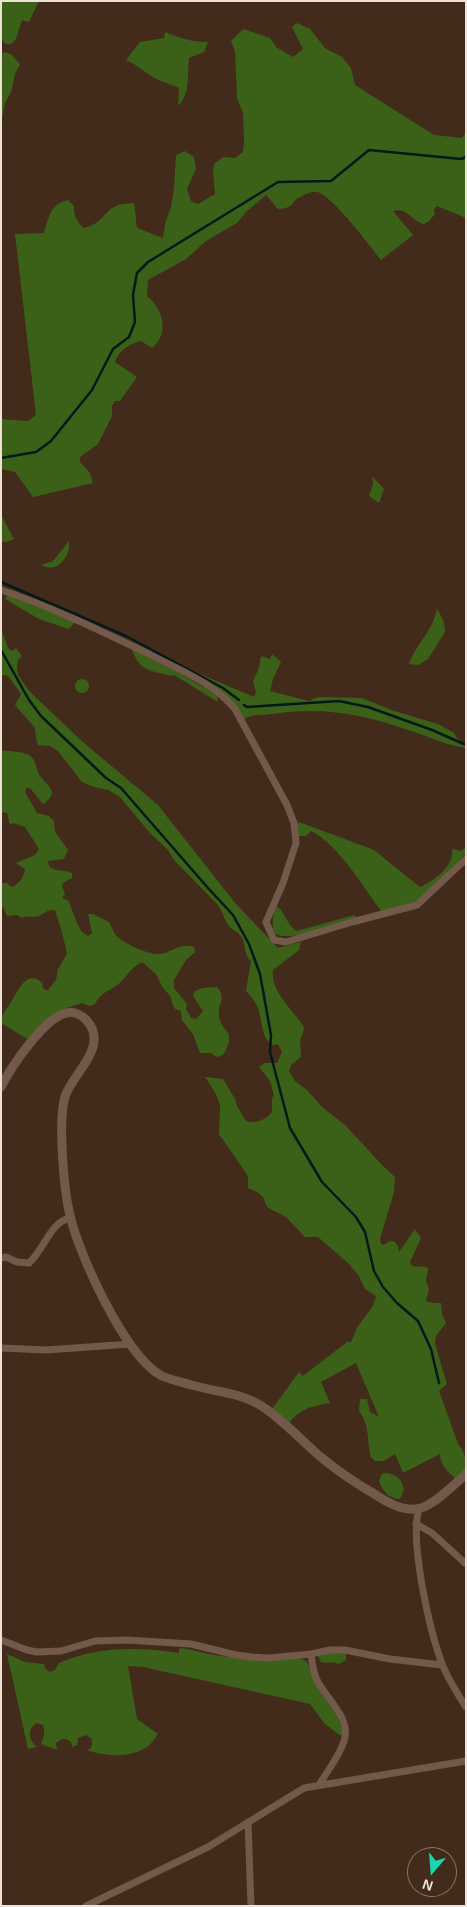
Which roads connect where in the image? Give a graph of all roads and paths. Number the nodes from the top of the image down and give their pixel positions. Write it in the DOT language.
graph roads {
  1 [pos="1,590"];
  2 [pos="466,859"];
  3 [pos="1,1087"];
  4 [pos="70,1218"];
  5 [pos="1,1258"];
  6 [pos="130,1344"];
  7 [pos="1,1348"];
  8 [pos="464,1479"];
  9 [pos="418,1509"];
  10 [pos="416,1524"];
  11 [pos="466,1564"];
  12 [pos="1,1640"];
  13 [pos="310,1654"];
  14 [pos="442,1665"];
  15 [pos="466,1708"];
  16 [pos="466,1761"];
  17 [pos="319,1785"];
  18 [pos="248,1822"];
  19 [pos="86,1906"];
  20 [pos="251,1906"];
  1 -- 2 [label="street"];
  3 -- 4 [label="street"];
  4 -- 5 [label="street"];
  4 -- 6 [label="street"];
  6 -- 7 [label="street"];
  6 -- 9 [label="street"];
  8 -- 9 [label="street"];
  9 -- 10 [label="street"];
  10 -- 11 [label="street"];
  10 -- 14 [label="street"];
  12 -- 13 [label="street"];
  13 -- 14 [label="street"];
  13 -- 17 [label="street"];
  14 -- 15 [label="street"];
  16 -- 17 [label="street"];
  17 -- 18 [label="street"];
  18 -- 19 [label="street"];
  18 -- 20 [label="street"];
}
